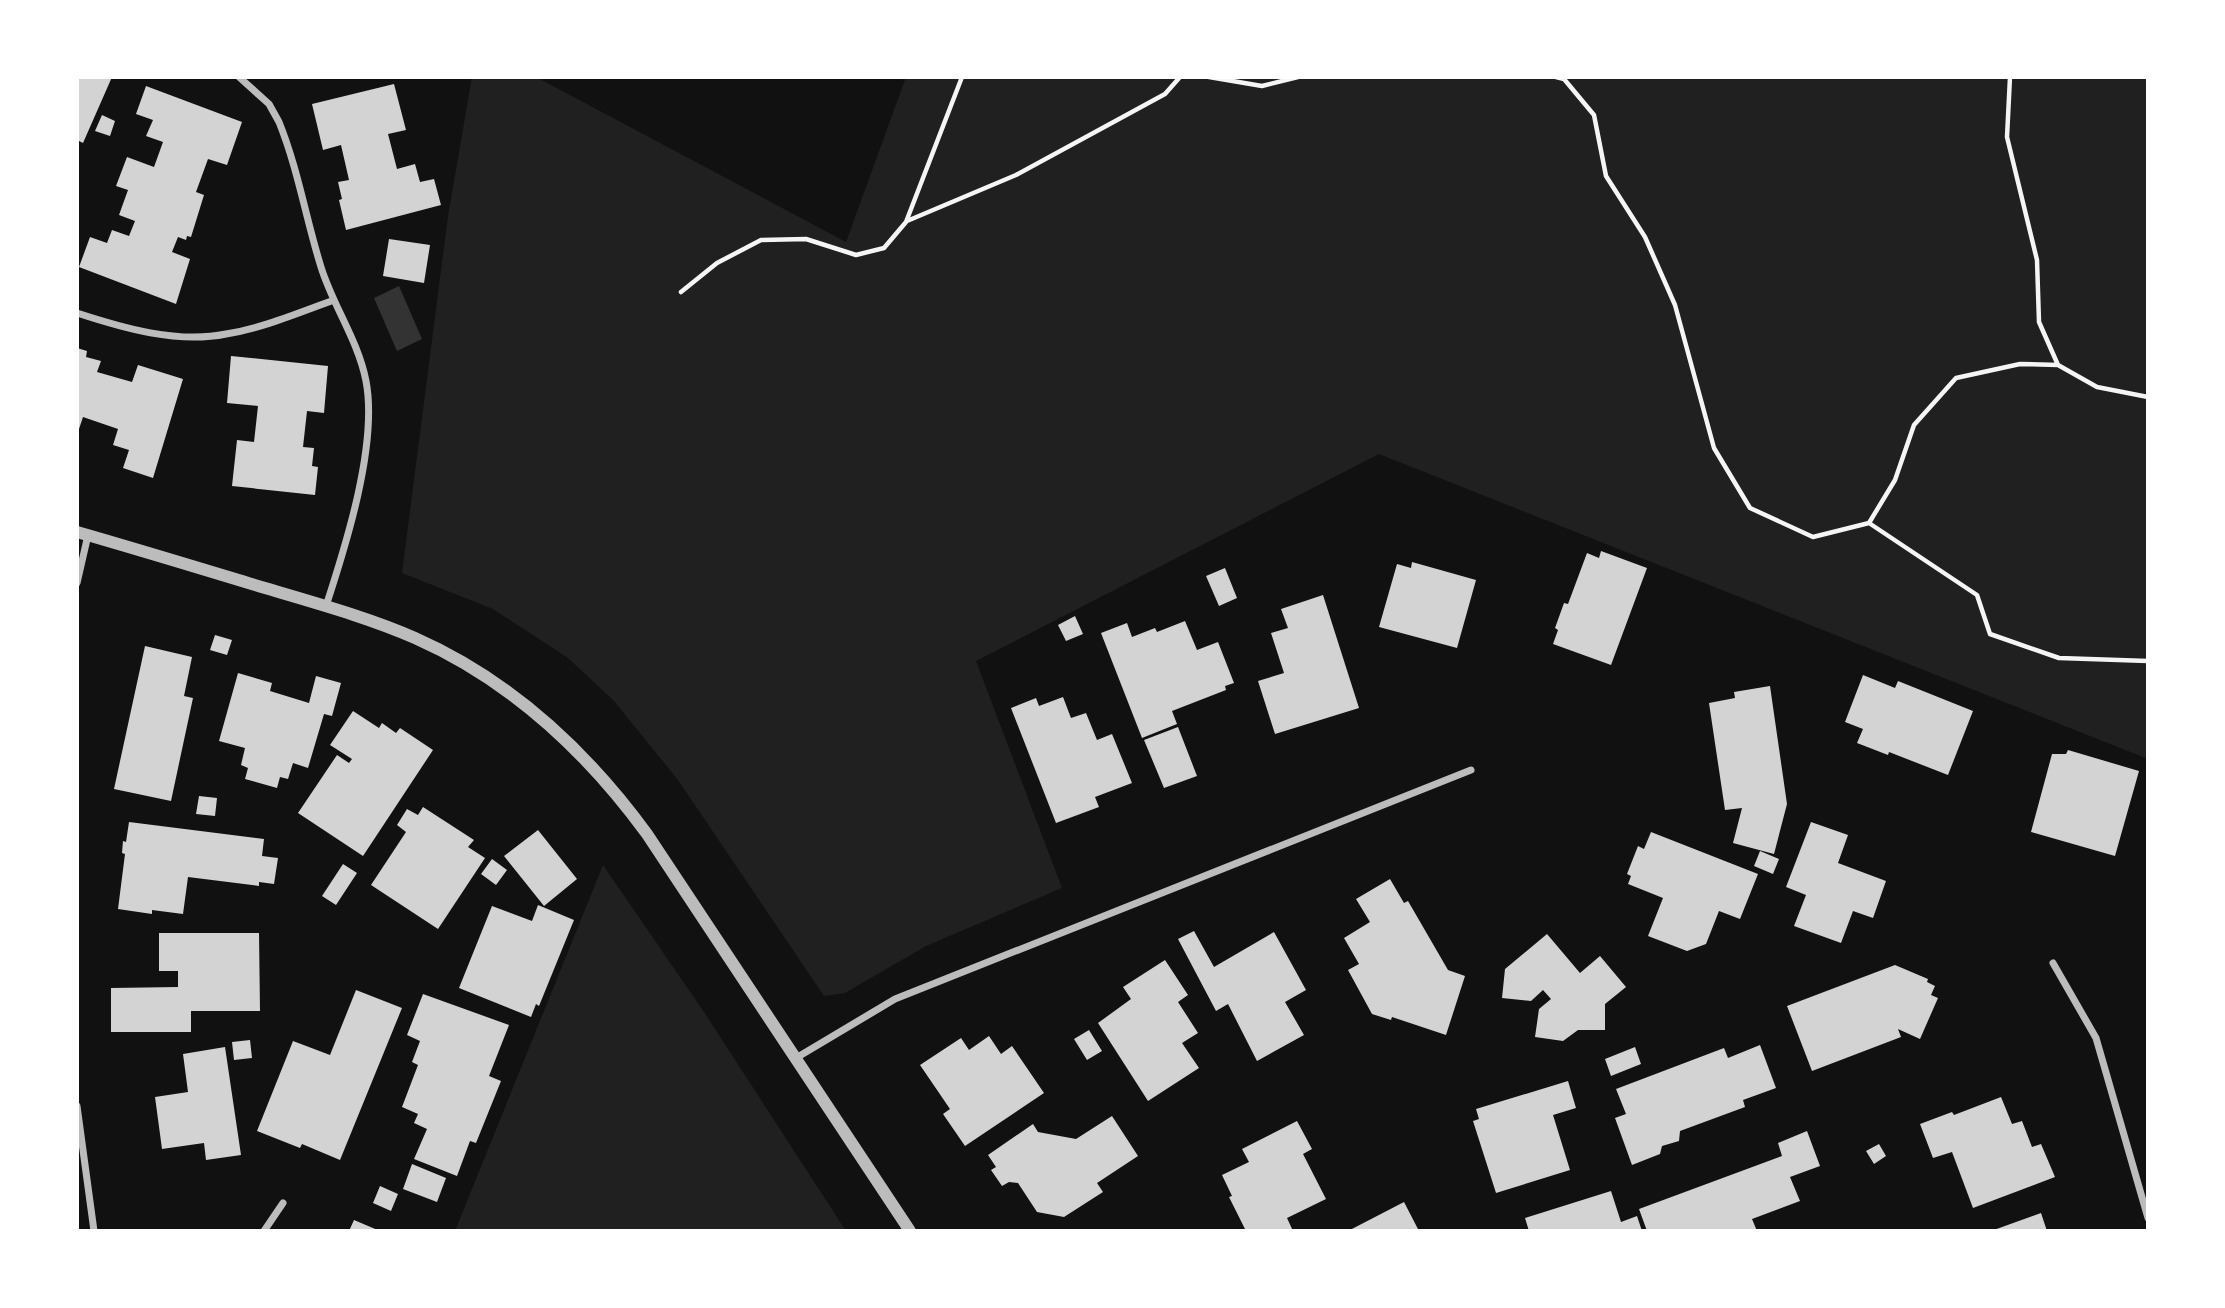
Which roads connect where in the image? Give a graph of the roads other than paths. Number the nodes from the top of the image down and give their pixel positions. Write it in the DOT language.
graph roads {
  1 [pos="239,77"];
  2 [pos="334,300"];
  3 [pos="77,313"];
  4 [pos="82,533"];
  5 [pos="77,583"];
  6 [pos="326,606"];
  7 [pos="1471,770"];
  8 [pos="2053,963"];
  9 [pos="796,1058"];
  10 [pos="77,1107"];
  11 [pos="283,1203"];
  12 [pos="2148,1218"];
  13 [pos="94,1231"];
  14 [pos="264,1231"];
  15 [pos="910,1231"];
  1 -- 2 [label="street"];
  2 -- 3 [label="street"];
  2 -- 6 [label="street"];
  4 -- 5 [label="street"];
  4 -- 6 [label="street"];
  6 -- 9 [label="street"];
  7 -- 9 [label="street"];
  8 -- 12 [label="street"];
  9 -- 15 [label="street"];
  10 -- 13 [label="street"];
  11 -- 14 [label="street"];
}
